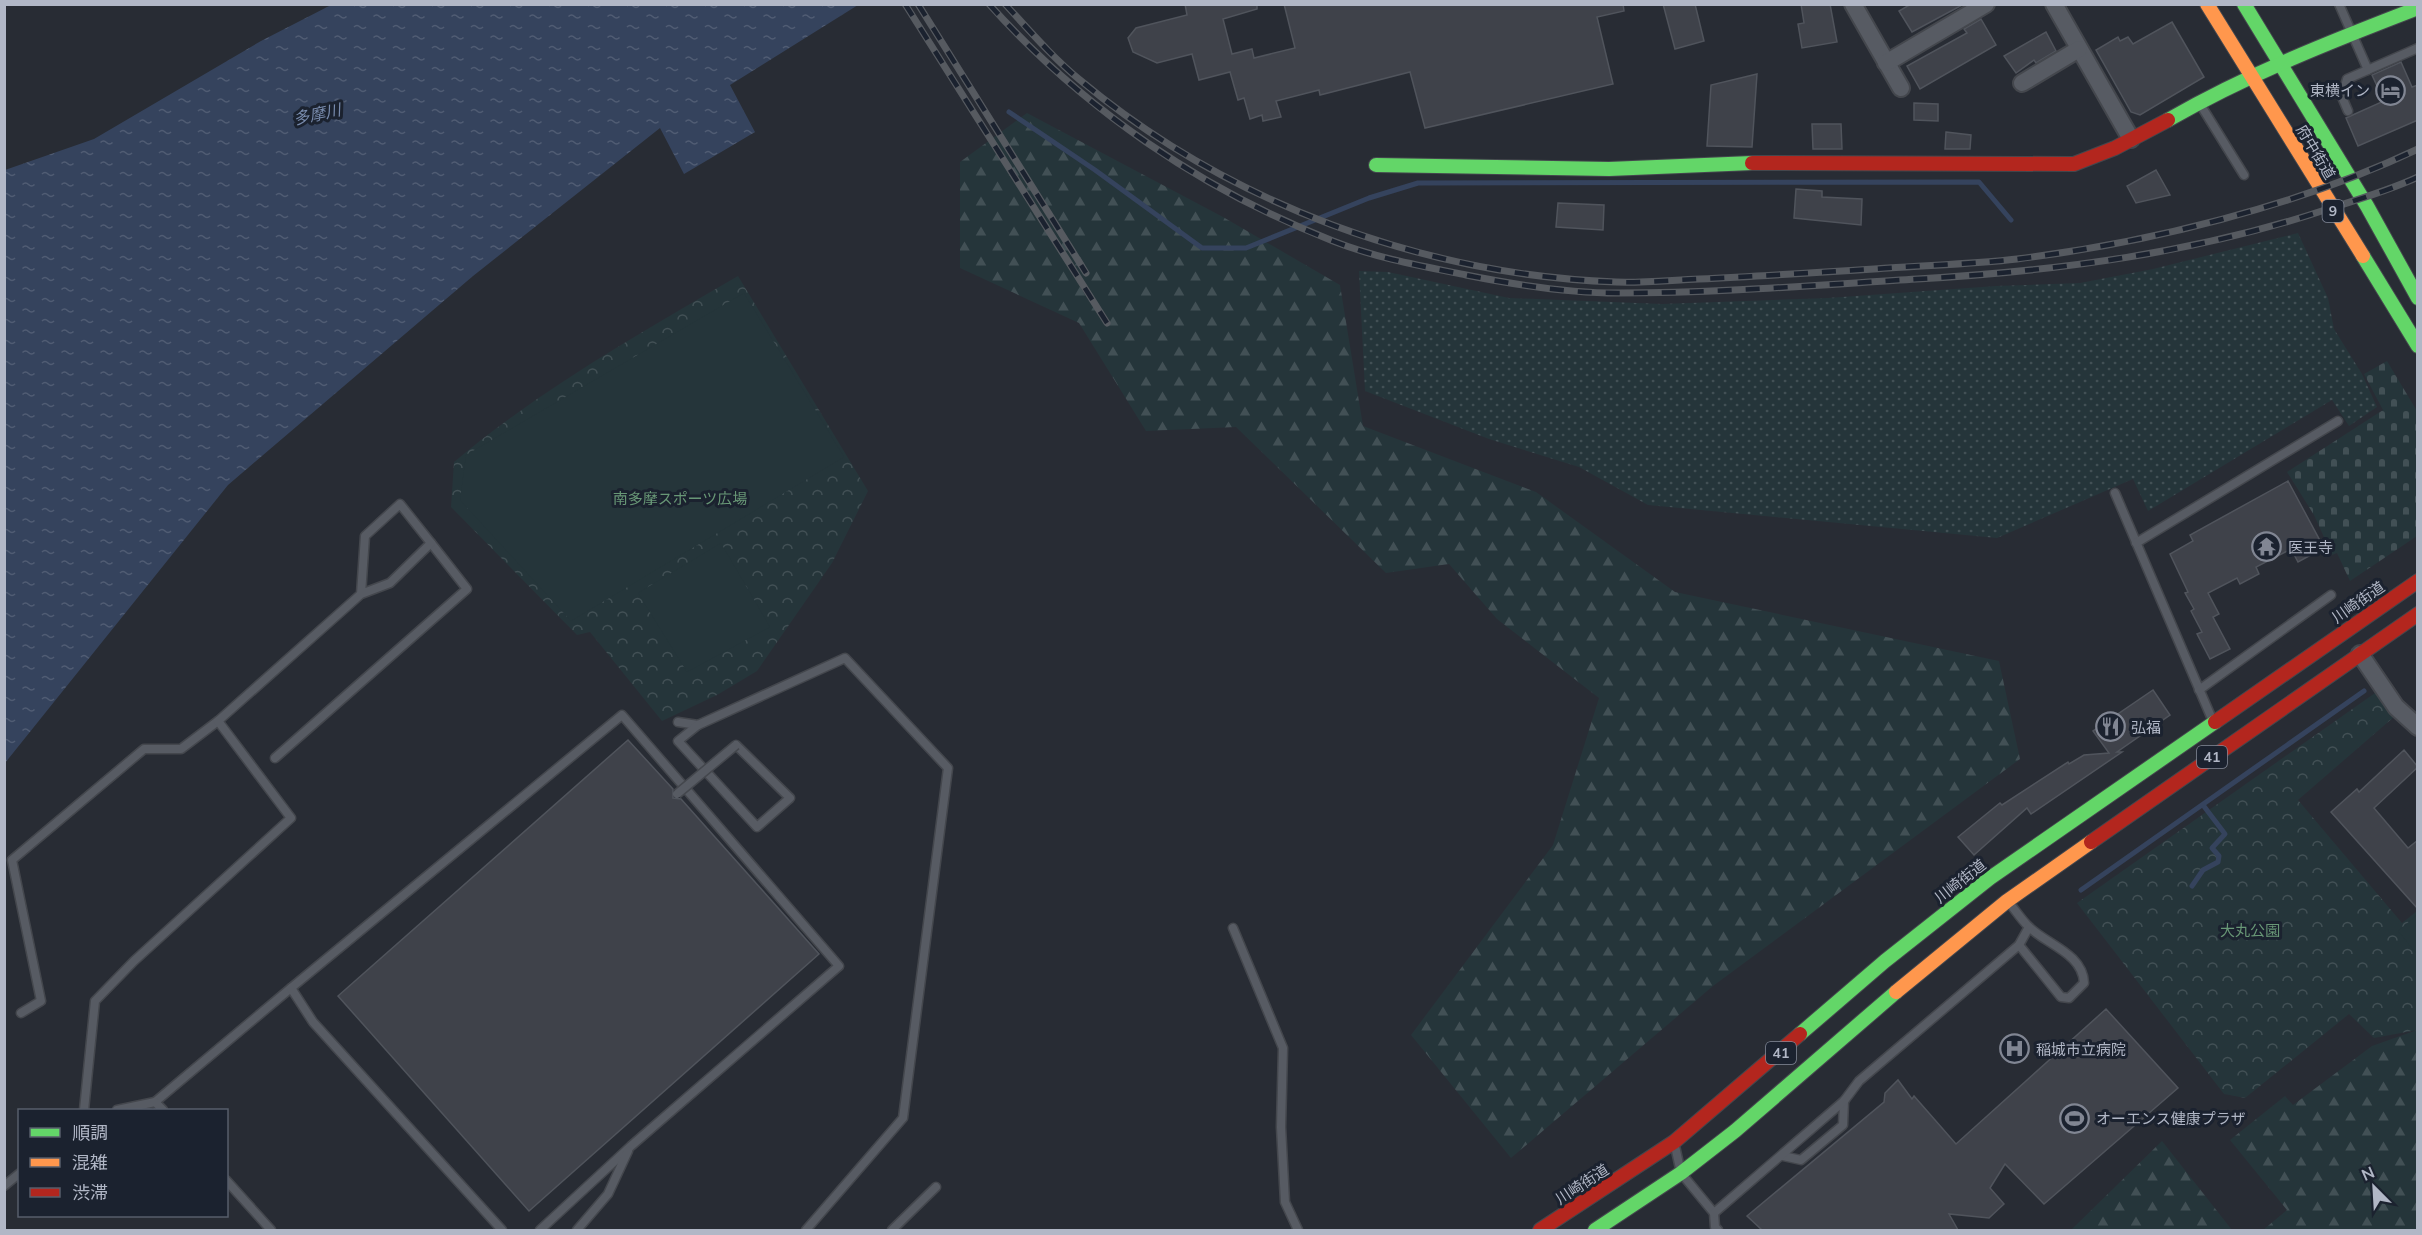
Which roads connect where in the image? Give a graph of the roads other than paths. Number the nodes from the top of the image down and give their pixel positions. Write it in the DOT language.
graph roads {
  1 [pos="1853,4"];
  2 [pos="1986,4"];
  3 [pos="2054,4"];
  4 [pos="2244,4"];
  5 [pos="2339,4"];
  6 [pos="2207,6"];
  7 [pos="2418,8"];
  8 [pos="2352,33"];
  9 [pos="2418,48"];
  10 [pos="2079,49"];
  11 [pos="2278,62"];
  12 [pos="1886,63"];
  13 [pos="2368,70"];
  14 [pos="2250,75"];
  15 [pos="2022,82"];
  16 [pos="1901,88"];
  17 [pos="2199,101"];
  18 [pos="2348,111"];
  19 [pos="2131,139"];
  20 [pos="1376,165"];
  21 [pos="2244,176"];
  22 [pos="2418,298"];
  23 [pos="2418,346"];
  24 [pos="2338,421"];
  25 [pos="2115,493"];
  26 [pos="431,543"];
  27 [pos="2136,543"];
  28 [pos="2418,581"];
  29 [pos="361,594"];
  30 [pos="2331,595"];
  31 [pos="2418,614"];
  32 [pos="2360,654"];
  33 [pos="2199,690"];
  34 [pos="218,721"];
  35 [pos="678,722"];
  36 [pos="2213,722"];
  37 [pos="698,725"];
  38 [pos="2418,727"];
  39 [pos="2229,746"];
  40 [pos="275,758"];
  41 [pos="677,794"];
  42 [pos="1990,878"];
  43 [pos="2007,901"];
  44 [pos="2029,927"];
  45 [pos="1233,928"];
  46 [pos="2019,945"];
  47 [pos="291,988"];
  48 [pos="21,1013"];
  49 [pos="1844,1101"];
  50 [pos="155,1102"];
  51 [pos="84,1109"];
  52 [pos="122,1109"];
  53 [pos="162,1109"];
  54 [pos="1674,1142"];
  55 [pos="631,1146"];
  56 [pos="1783,1156"];
  57 [pos="1681,1173"];
  58 [pos="18,1175"];
  59 [pos="228,1182"];
  60 [pos="4,1186"];
  61 [pos="936,1187"];
  62 [pos="1714,1213"];
  63 [pos="271,1230"];
  64 [pos="502,1230"];
  65 [pos="540,1230"];
  66 [pos="577,1230"];
  67 [pos="806,1230"];
  68 [pos="892,1230"];
  69 [pos="1298,1230"];
  70 [pos="1540,1230"];
  71 [pos="1596,1230"];
  72 [pos="1718,1230"];
  1 -- 12 [label="street"];
  2 -- 12 [label="street"];
  3 -- 10 [label="street"];
  4 -- 11 [label="main road, 府中街道 / 9"];
  5 -- 8 [label="lane"];
  6 -- 14 [label="main road, 府中街道 / 9"];
  7 -- 8 [label="main road"];
  8 -- 11 [label="main road"];
  8 -- 13 [label="lane"];
  9 -- 13 [label="lane"];
  10 -- 15 [label="street"];
  10 -- 19 [label="street"];
  11 -- 14 [label="main road"];
  11 -- 22 [label="main road, 府中街道 / 9"];
  12 -- 16 [label="street"];
  13 -- 18 [label="lane"];
  14 -- 17 [label="main road"];
  14 -- 23 [label="main road, 府中街道 / 9"];
  17 -- 19 [label="main road"];
  17 -- 21 [label="lane"];
  19 -- 20 [label="main road"];
  24 -- 27 [label="lane"];
  25 -- 27 [label="lane"];
  26 -- 29 [label="lane"];
  26 -- 29 [label="lane"];
  26 -- 40 [label="lane"];
  27 -- 33 [label="lane"];
  28 -- 36 [label="main road, 川崎街道 / 41"];
  29 -- 34 [label="lane"];
  30 -- 33 [label="lane"];
  31 -- 32 [label="main road, 41"];
  32 -- 38 [label="street"];
  32 -- 39 [label="main road, 41"];
  33 -- 36 [label="lane"];
  34 -- 48 [label="lane"];
  34 -- 51 [label="lane"];
  35 -- 37 [label="lane"];
  36 -- 39 [label="main road"];
  36 -- 42 [label="main road, 川崎街道 / 41"];
  37 -- 41 [label="lane, bridge"];
  37 -- 67 [label="lane"];
  39 -- 43 [label="main road, 41"];
  42 -- 43 [label="main road"];
  42 -- 54 [label="main road, 川崎街道 / 41"];
  43 -- 44 [label="lane"];
  43 -- 57 [label="main road, 41"];
  44 -- 46 [label="lane"];
  44 -- 46 [label="lane"];
  45 -- 69 [label="lane"];
  46 -- 49 [label="lane"];
  47 -- 50 [label="lane"];
  47 -- 55 [label="lane"];
  47 -- 64 [label="lane"];
  49 -- 56 [label="lane"];
  49 -- 56 [label="lane"];
  50 -- 52 [label="lane"];
  50 -- 53 [label="lane"];
  54 -- 57 [label="lane"];
  54 -- 70 [label="main road, 川崎街道 / 41"];
  55 -- 65 [label="lane"];
  55 -- 66 [label="lane"];
  56 -- 62 [label="lane"];
  57 -- 62 [label="lane"];
  57 -- 71 [label="main road, 41"];
  58 -- 60 [label="lane"];
  59 -- 63 [label="lane"];
  61 -- 68 [label="lane"];
  62 -- 72 [label="lane"];
}
